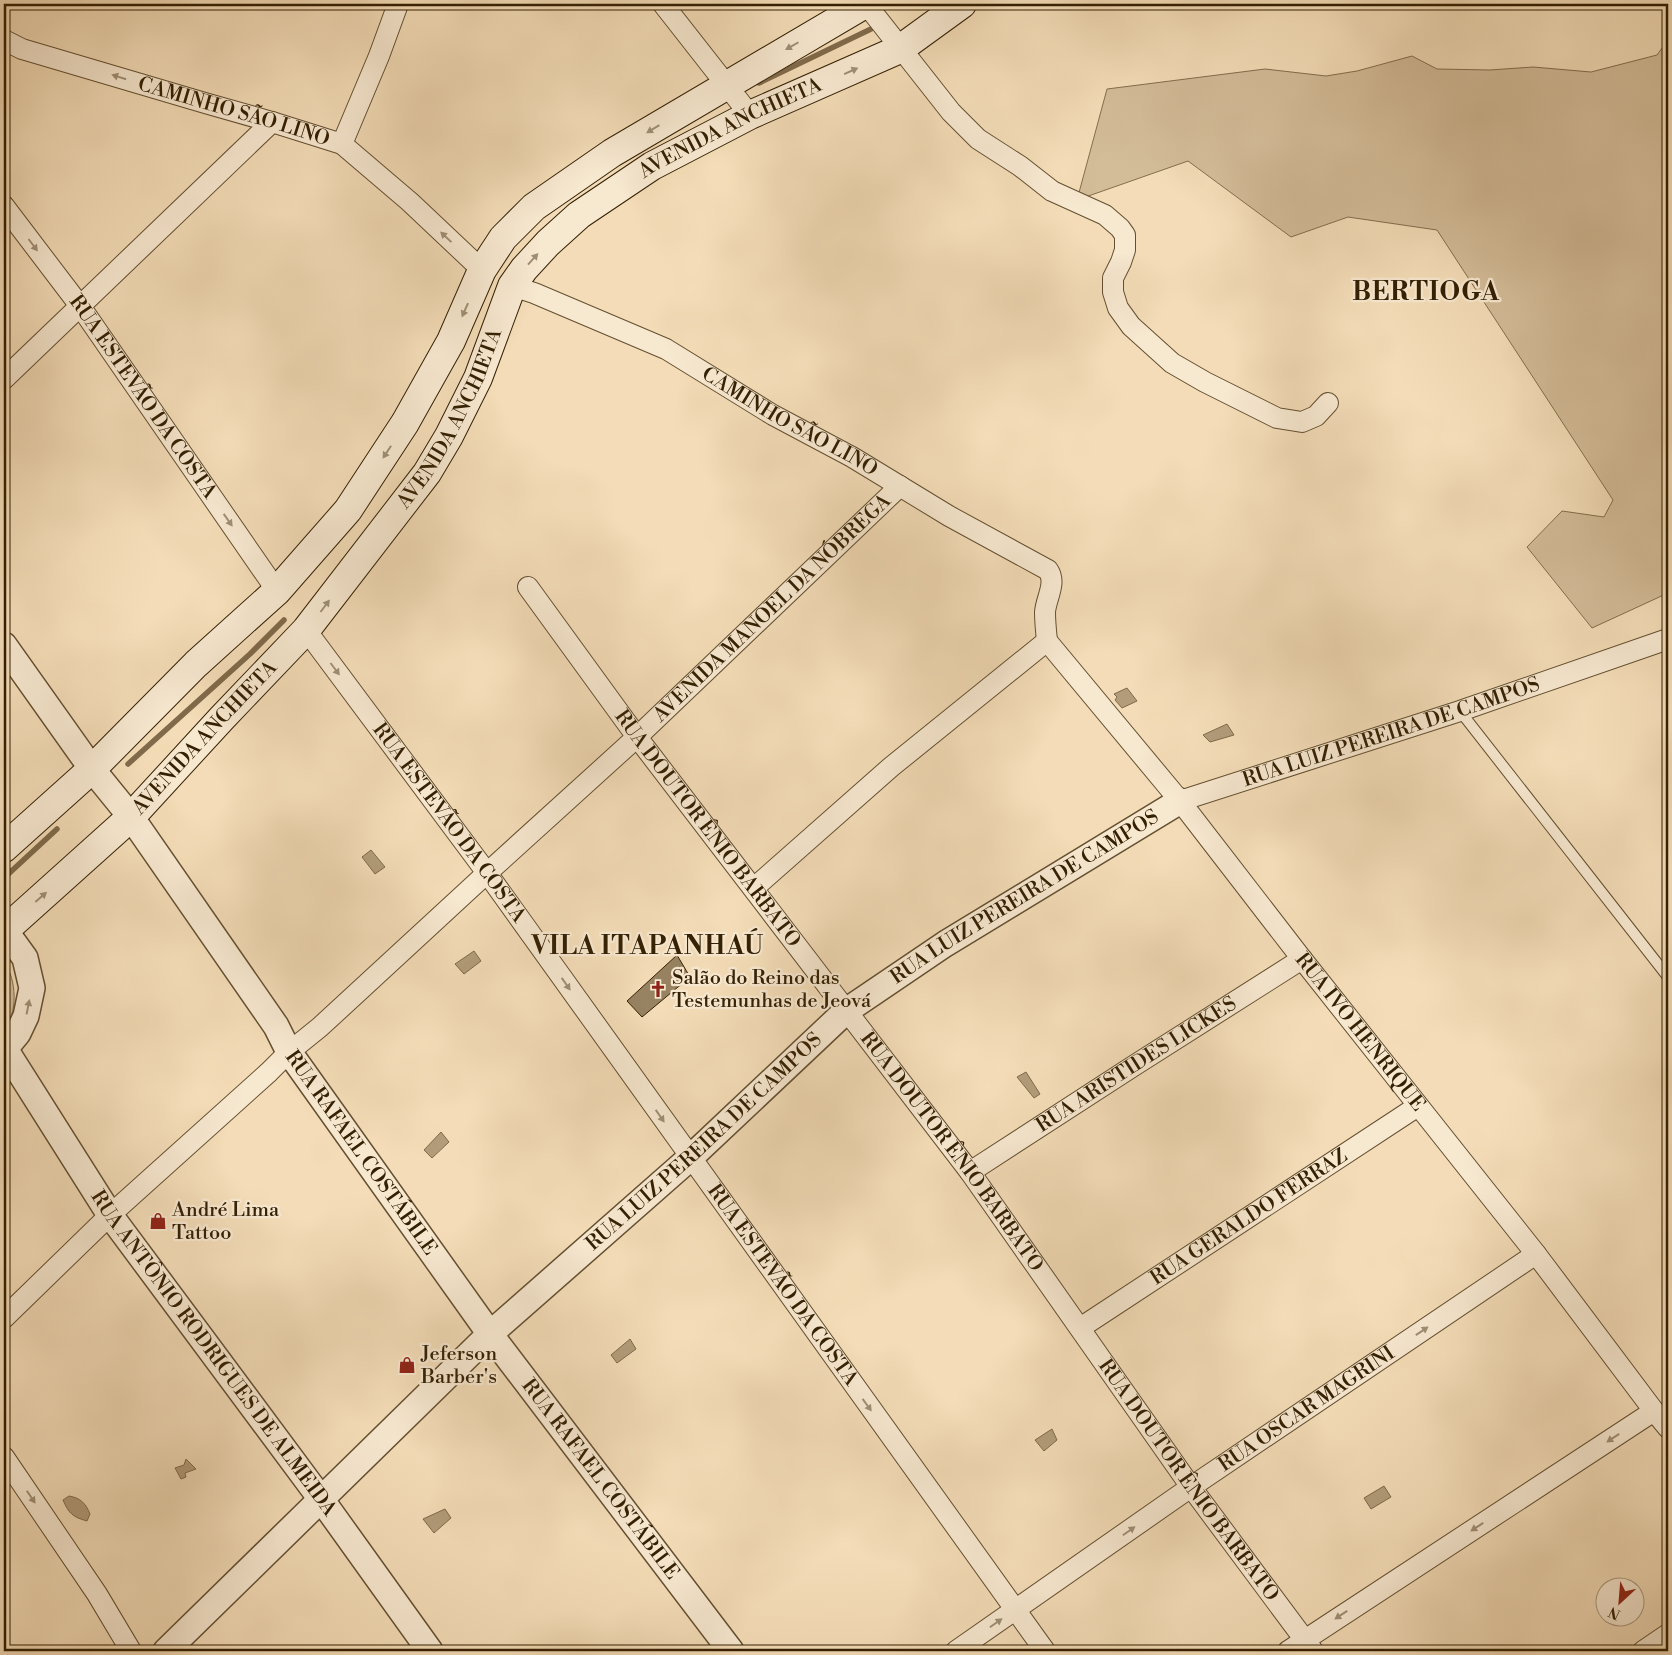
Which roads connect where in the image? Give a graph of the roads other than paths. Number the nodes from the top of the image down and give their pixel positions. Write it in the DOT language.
graph roads {
  1 [pos="398,4"];
  2 [pos="663,4"];
  3 [pos="865,4"];
  4 [pos="962,4"];
  5 [pos="4,40"];
  6 [pos="900,49"];
  7 [pos="727,84"];
  8 [pos="750,114"];
  9 [pos="272,122"];
  10 [pos="342,144"];
  11 [pos="4,206"];
  12 [pos="482,270"];
  13 [pos="512,286"];
  14 [pos="80,306"];
  15 [pos="4,379"];
  16 [pos="1328,403"];
  17 [pos="900,486"];
  18 [pos="528,587"];
  19 [pos="278,591"];
  20 [pos="306,630"];
  21 [pos="1668,639"];
  22 [pos="1047,641"];
  23 [pos="4,644"];
  24 [pos="1460,712"];
  25 [pos="636,737"];
  26 [pos="92,769"];
  27 [pos="1180,801"];
  28 [pos="131,817"];
  29 [pos="4,848"];
  30 [pos="487,873"];
  31 [pos="754,888"];
  32 [pos="4,930"];
  33 [pos="1302,959"];
  34 [pos="1668,977"];
  35 [pos="846,1011"];
  36 [pos="4,1050"];
  37 [pos="289,1052"];
  38 [pos="1418,1106"];
  39 [pos="690,1158"];
  40 [pos="970,1172"];
  41 [pos="110,1215"];
  42 [pos="1536,1254"];
  43 [pos="4,1318"];
  44 [pos="1080,1328"];
  45 [pos="490,1334"];
  46 [pos="1654,1411"];
  47 [pos="1668,1428"];
  48 [pos="4,1457"];
  49 [pos="1192,1487"];
  50 [pos="321,1499"];
  51 [pos="1014,1610"];
  52 [pos="1668,1634"];
  53 [pos="1309,1645"];
  54 [pos="131,1651"];
  55 [pos="166,1651"];
  56 [pos="430,1651"];
  57 [pos="731,1651"];
  58 [pos="956,1651"];
  59 [pos="1045,1651"];
  60 [pos="1288,1651"];
  61 [pos="1643,1651"];
  1 -- 10 [label="street"];
  2 -- 7 [label="street"];
  3 -- 6 [label="street"];
  3 -- 7 [label="main road, AVENIDA ANCHIETA, one-way"];
  4 -- 6 [label="main road, AVENIDA ANCHIETA"];
  9 -- 5 [label="street, CAMINHO SÃO LINO, one-way"];
  8 -- 6 [label="main road, AVENIDA ANCHIETA, one-way"];
  6 -- 16 [label="street"];
  7 -- 8 [label="street"];
  7 -- 12 [label="main road, AVENIDA ANCHIETA, one-way"];
  13 -- 8 [label="main road, AVENIDA ANCHIETA, one-way"];
  9 -- 10 [label="street, CAMINHO SÃO LINO"];
  9 -- 14 [label="street"];
  12 -- 10 [label="street, CAMINHO SÃO LINO, one-way"];
  11 -- 14 [label="street, RUA ESTEVÃO DA COSTA, one-way"];
  12 -- 19 [label="main road, AVENIDA ANCHIETA, one-way"];
  13 -- 17 [label="street, CAMINHO SÃO LINO"];
  20 -- 13 [label="main road, AVENIDA ANCHIETA, one-way"];
  14 -- 15 [label="street"];
  14 -- 19 [label="street, RUA ESTEVÃO DA COSTA, one-way"];
  17 -- 22 [label="street, CAMINHO SÃO LINO"];
  17 -- 25 [label="street, AVENIDA MANOEL DA NÓBREGA"];
  18 -- 25 [label="street, RUA DOUTOR ÊNIO BARBATO"];
  19 -- 26 [label="main road, AVENIDA ANCHIETA"];
  20 -- 28 [label="main road, AVENIDA ANCHIETA"];
  20 -- 30 [label="street, RUA ESTEVÃO DA COSTA, one-way"];
  21 -- 24 [label="street, RUA LUIZ PEREIRA DE CAMPOS"];
  22 -- 27 [label="street, RUA IVO HENRIQUE"];
  22 -- 31 [label="street"];
  23 -- 26 [label="street, RUA RAFAEL COSTÁBILE"];
  24 -- 27 [label="street, RUA LUIZ PEREIRA DE CAMPOS"];
  24 -- 34 [label="lane"];
  25 -- 30 [label="street, AVENIDA MANOEL DA NÓBREGA"];
  25 -- 31 [label="street, RUA DOUTOR ÊNIO BARBATO"];
  26 -- 28 [label="street, RUA RAFAEL COSTÁBILE"];
  26 -- 29 [label="main road, AVENIDA ANCHIETA"];
  27 -- 33 [label="street, RUA IVO HENRIQUE"];
  27 -- 35 [label="street, RUA LUIZ PEREIRA DE CAMPOS"];
  32 -- 28 [label="main road, AVENIDA ANCHIETA, one-way"];
  28 -- 37 [label="street, RUA RAFAEL COSTÁBILE"];
  30 -- 37 [label="street, AVENIDA MANOEL DA NÓBREGA"];
  30 -- 39 [label="street, RUA ESTEVÃO DA COSTA, one-way"];
  31 -- 35 [label="street, RUA DOUTOR ÊNIO BARBATO"];
  36 -- 32 [label="street, one-way"];
  33 -- 38 [label="street, RUA IVO HENRIQUE"];
  33 -- 40 [label="street, RUA ARISTIDES LICKES"];
  35 -- 39 [label="street, RUA LUIZ PEREIRA DE CAMPOS"];
  35 -- 40 [label="street, RUA DOUTOR ÊNIO BARBATO"];
  36 -- 41 [label="street, RUA ANTÔNIO RODRIGUES DE ALMEIDA"];
  37 -- 41 [label="street, AVENIDA MANOEL DA NÓBREGA"];
  37 -- 45 [label="street, RUA RAFAEL COSTÁBILE"];
  38 -- 42 [label="street, RUA IVO HENRIQUE"];
  38 -- 44 [label="street, RUA GERALDO FERRAZ"];
  39 -- 45 [label="street, RUA LUIZ PEREIRA DE CAMPOS"];
  39 -- 51 [label="street, RUA ESTEVÃO DA COSTA, one-way"];
  40 -- 44 [label="street, RUA DOUTOR ÊNIO BARBATO"];
  41 -- 43 [label="street, AVENIDA MANOEL DA NÓBREGA"];
  41 -- 50 [label="street, RUA ANTÔNIO RODRIGUES DE ALMEIDA"];
  42 -- 46 [label="street, RUA IVO HENRIQUE"];
  49 -- 42 [label="street, RUA OSCAR MAGRINI, one-way"];
  44 -- 49 [label="street, RUA DOUTOR ÊNIO BARBATO"];
  45 -- 50 [label="street, RUA LUIZ PEREIRA DE CAMPOS"];
  45 -- 57 [label="street, RUA RAFAEL COSTÁBILE"];
  46 -- 47 [label="street, RUA IVO HENRIQUE"];
  46 -- 53 [label="street, one-way"];
  48 -- 54 [label="street, one-way"];
  51 -- 49 [label="street, RUA OSCAR MAGRINI, one-way"];
  49 -- 53 [label="street, RUA DOUTOR ÊNIO BARBATO"];
  50 -- 55 [label="street, RUA LUIZ PEREIRA DE CAMPOS"];
  50 -- 56 [label="street, RUA ANTÔNIO RODRIGUES DE ALMEIDA"];
  58 -- 51 [label="street, RUA OSCAR MAGRINI, one-way"];
  51 -- 59 [label="street, RUA ESTEVÃO DA COSTA"];
  52 -- 61 [label="street"];
  53 -- 60 [label="street"];
}
